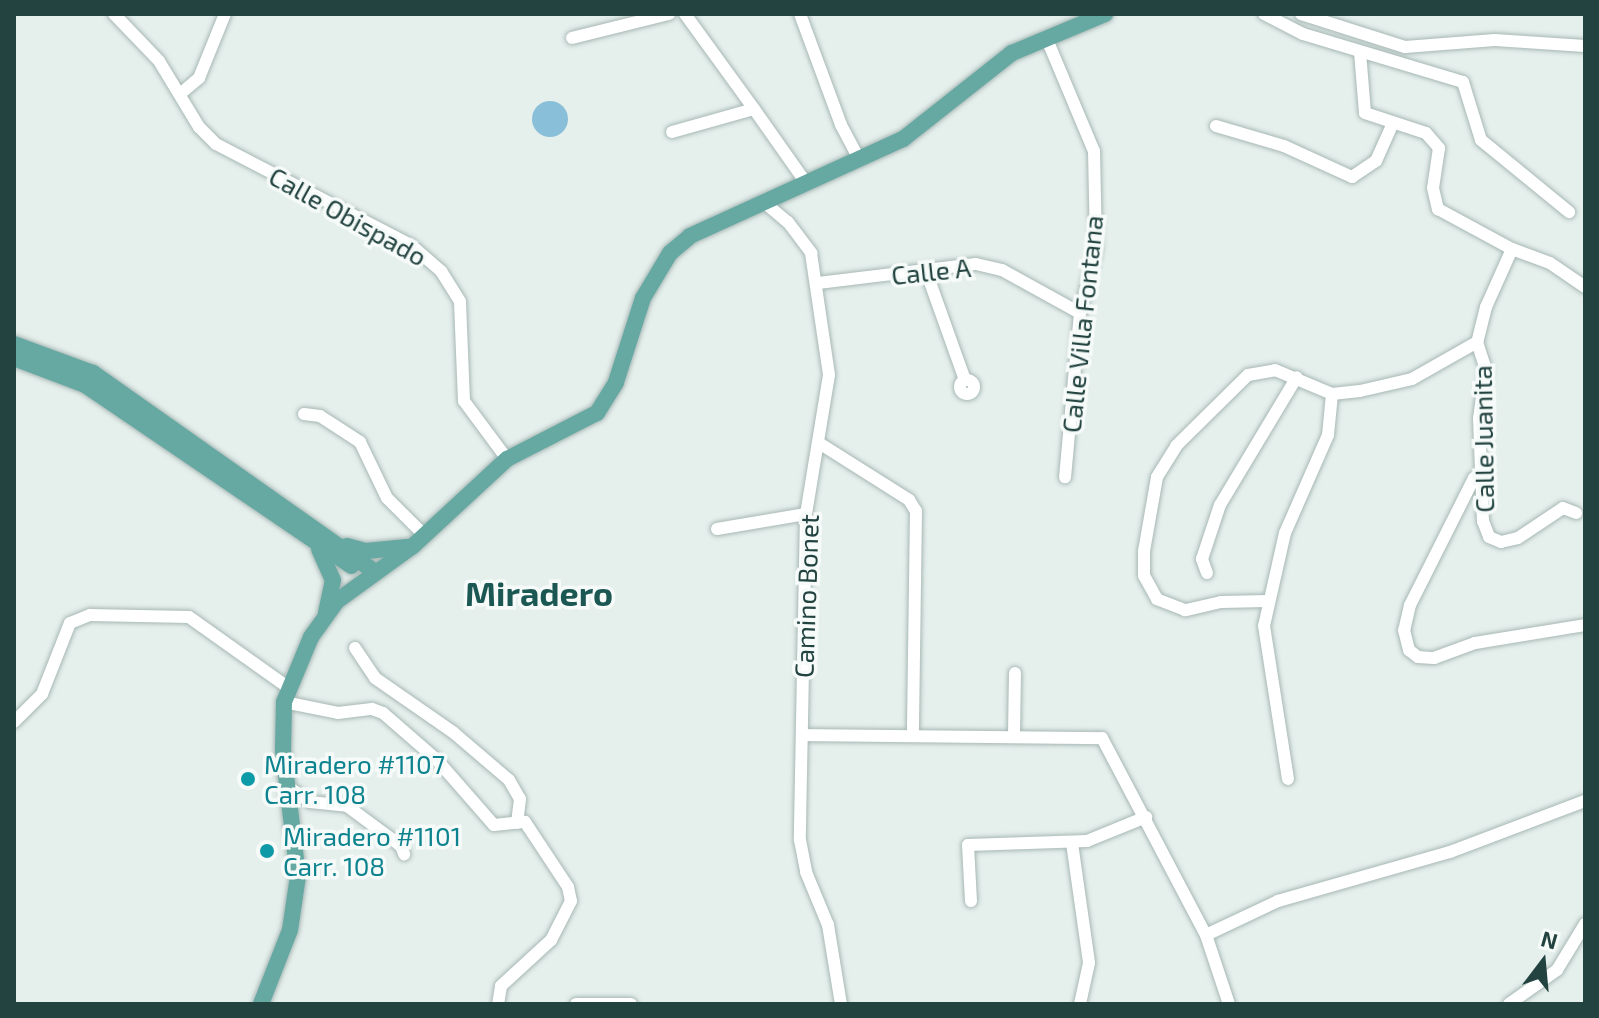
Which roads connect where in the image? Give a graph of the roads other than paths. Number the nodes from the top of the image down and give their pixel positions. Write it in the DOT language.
graph roads {
  1 [pos="114,14"];
  2 [pos="225,14"];
  3 [pos="669,14"];
  4 [pos="685,14"];
  5 [pos="800,14"];
  6 [pos="1105,14"];
  7 [pos="1264,14"];
  8 [pos="1301,14"];
  9 [pos="1046,37"];
  10 [pos="572,38"];
  11 [pos="1585,46"];
  12 [pos="1360,52"];
  13 [pos="180,94"];
  14 [pos="754,109"];
  15 [pos="1393,123"];
  16 [pos="1216,126"];
  17 [pos="672,132"];
  18 [pos="860,160"];
  19 [pos="807,184"];
  20 [pos="765,203"];
  21 [pos="1569,212"];
  22 [pos="1512,249"];
  23 [pos="926,271"];
  24 [pos="818,283"];
  25 [pos="1585,287"];
  26 [pos="1080,313"];
  27 [pos="1477,342"];
  28 [pos="14,344"];
  29 [pos="14,358"];
  30 [pos="1297,377"];
  31 [pos="965,380"];
  32 [pos="1332,394"];
  33 [pos="304,414"];
  34 [pos="819,443"];
  35 [pos="507,459"];
  36 [pos="1483,472"];
  37 [pos="1065,477"];
  38 [pos="1576,513"];
  39 [pos="806,514"];
  40 [pos="717,529"];
  41 [pos="334,541"];
  42 [pos="419,541"];
  43 [pos="313,542"];
  44 [pos="1207,573"];
  45 [pos="370,574"];
  46 [pos="1267,601"];
  47 [pos="326,614"];
  48 [pos="1585,625"];
  49 [pos="355,648"];
  50 [pos="1015,673"];
  51 [pos="286,695"];
  52 [pos="14,722"];
  53 [pos="913,734"];
  54 [pos="803,735"];
  55 [pos="1014,735"];
  56 [pos="1288,779"];
  57 [pos="287,786"];
  58 [pos="1585,801"];
  59 [pos="1146,817"];
  60 [pos="517,823"];
  61 [pos="1072,843"];
  62 [pos="404,854"];
  63 [pos="971,901"];
  64 [pos="1585,924"];
  65 [pos="1206,935"];
  66 [pos="261,1004"];
  67 [pos="498,1004"];
  68 [pos="576,1004"];
  69 [pos="631,1004"];
  70 [pos="841,1004"];
  71 [pos="1080,1004"];
  72 [pos="1229,1004"];
  73 [pos="1509,1004"];
  1 -- 13 [label="street, Calle Obispado"];
  2 -- 13 [label="street"];
  3 -- 10 [label="street"];
  4 -- 14 [label="street"];
  5 -- 18 [label="street"];
  6 -- 9 [label="main road"];
  7 -- 12 [label="street"];
  8 -- 11 [label="street"];
  9 -- 18 [label="main road"];
  9 -- 26 [label="street, Calle Villa Fontana"];
  12 -- 15 [label="street"];
  12 -- 21 [label="street"];
  13 -- 35 [label="street, Calle Obispado"];
  14 -- 17 [label="street"];
  14 -- 19 [label="street"];
  15 -- 16 [label="street"];
  15 -- 22 [label="street"];
  18 -- 19 [label="main road"];
  19 -- 20 [label="main road"];
  20 -- 24 [label="street, Camino Bonet"];
  20 -- 35 [label="main road"];
  22 -- 25 [label="street"];
  22 -- 27 [label="street, Calle Juanita"];
  23 -- 24 [label="street, Calle A"];
  23 -- 26 [label="street, Calle A"];
  23 -- 31 [label="street"];
  24 -- 34 [label="street, Camino Bonet"];
  26 -- 37 [label="street, Calle Villa Fontana"];
  27 -- 32 [label="street"];
  27 -- 36 [label="street, Calle Juanita"];
  28 -- 41 [label="main road"];
  29 -- 43 [label="main road"];
  30 -- 32 [label="street"];
  30 -- 44 [label="street"];
  30 -- 46 [label="street"];
  32 -- 46 [label="street"];
  33 -- 42 [label="street"];
  34 -- 39 [label="street, Camino Bonet"];
  34 -- 53 [label="street"];
  35 -- 42 [label="main road"];
  36 -- 38 [label="street, Calle Juanita"];
  36 -- 48 [label="street"];
  39 -- 40 [label="street"];
  39 -- 54 [label="street, Camino Bonet"];
  41 -- 42 [label="main road"];
  41 -- 45 [label="main road"];
  42 -- 45 [label="main road"];
  43 -- 45 [label="main road"];
  43 -- 47 [label="main road"];
  45 -- 47 [label="main road"];
  46 -- 56 [label="street"];
  47 -- 51 [label="main road"];
  49 -- 60 [label="street"];
  50 -- 55 [label="street"];
  51 -- 52 [label="street"];
  51 -- 57 [label="main road"];
  51 -- 60 [label="street"];
  53 -- 54 [label="street"];
  53 -- 55 [label="street"];
  54 -- 70 [label="street, Camino Bonet"];
  55 -- 59 [label="street"];
  57 -- 62 [label="street"];
  57 -- 66 [label="main road"];
  58 -- 65 [label="street"];
  59 -- 61 [label="street"];
  59 -- 65 [label="street"];
  60 -- 67 [label="street"];
  61 -- 63 [label="street"];
  61 -- 71 [label="street"];
  64 -- 73 [label="street"];
  65 -- 72 [label="street"];
  68 -- 69 [label="street"];
}
